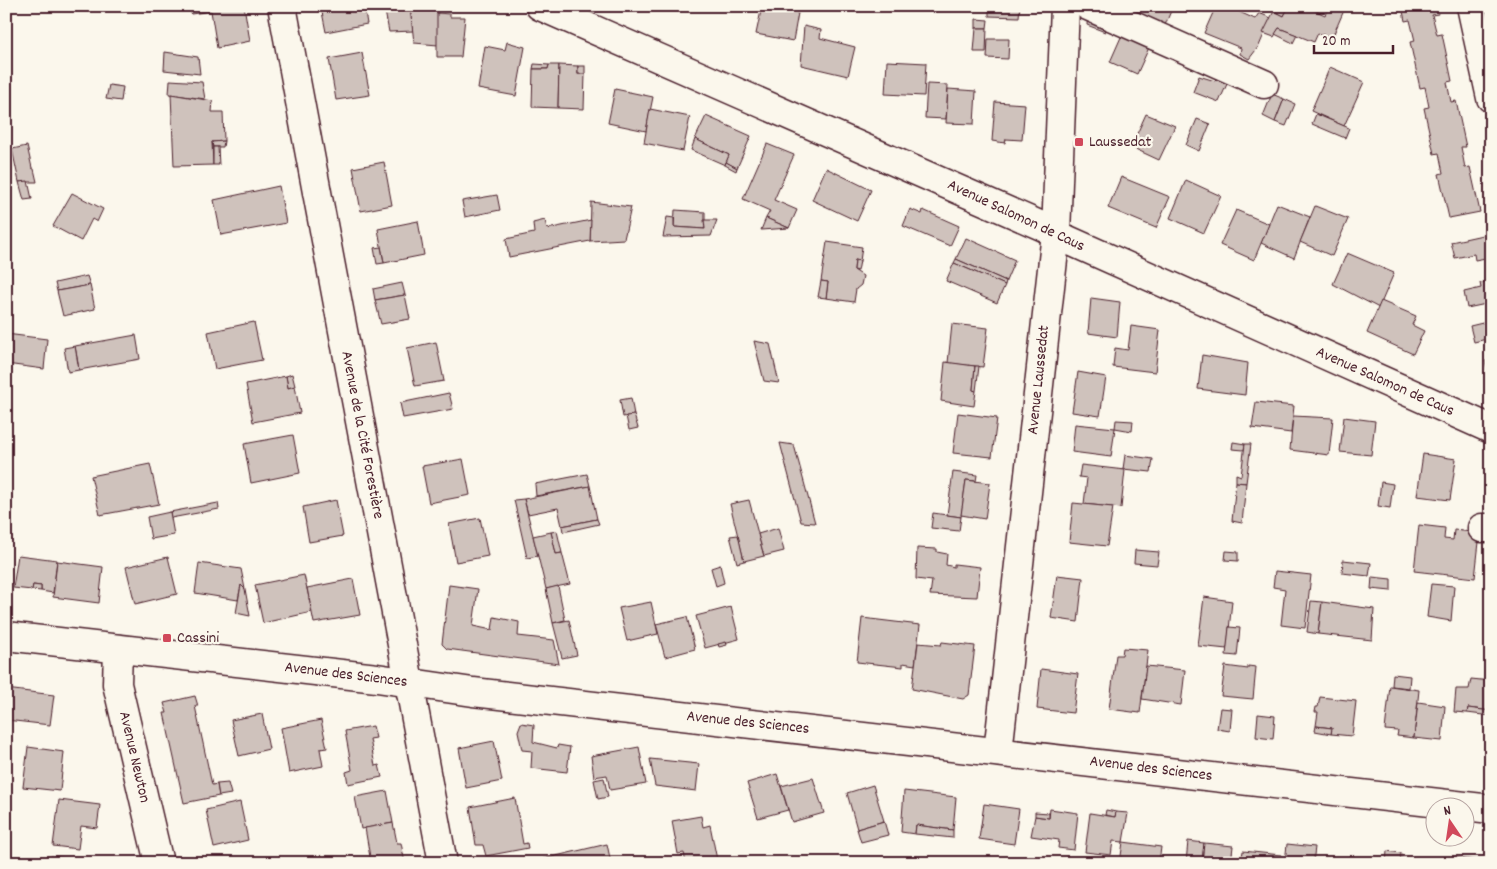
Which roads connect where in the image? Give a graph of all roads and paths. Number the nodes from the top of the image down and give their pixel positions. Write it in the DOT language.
graph roads {
  1 [pos="282,6"];
  2 [pos="540,6"];
  3 [pos="1066,6"];
  4 [pos="1088,6"];
  5 [pos="1471,6"];
  6 [pos="1484,33"];
  7 [pos="1264,84"];
  8 [pos="1491,98"];
  9 [pos="1056,233"];
  10 [pos="1491,429"];
  11 [pos="6,636"];
  12 [pos="118,650"];
  13 [pos="408,683"];
  14 [pos="998,752"];
  15 [pos="1491,809"];
  16 [pos="159,863"];
  17 [pos="443,863"];
  1 -- 13 [label="street, Avenue de la Cité Forestière"];
  2 -- 9 [label="street, Avenue Salomon de Caus"];
  3 -- 9 [label="street, Avenue Laussedat"];
  4 -- 7 [label="street"];
  5 -- 6 [label="street"];
  6 -- 8 [label="street"];
  9 -- 10 [label="street, Avenue Salomon de Caus"];
  9 -- 14 [label="street, Avenue Laussedat"];
  11 -- 12 [label="street, Avenue des Sciences"];
  12 -- 13 [label="street, Avenue des Sciences"];
  12 -- 16 [label="street, Avenue Newton"];
  13 -- 14 [label="street, Avenue des Sciences"];
  13 -- 17 [label="street, Avenue de la Cité Forestière"];
  14 -- 15 [label="street, Avenue des Sciences"];
}
